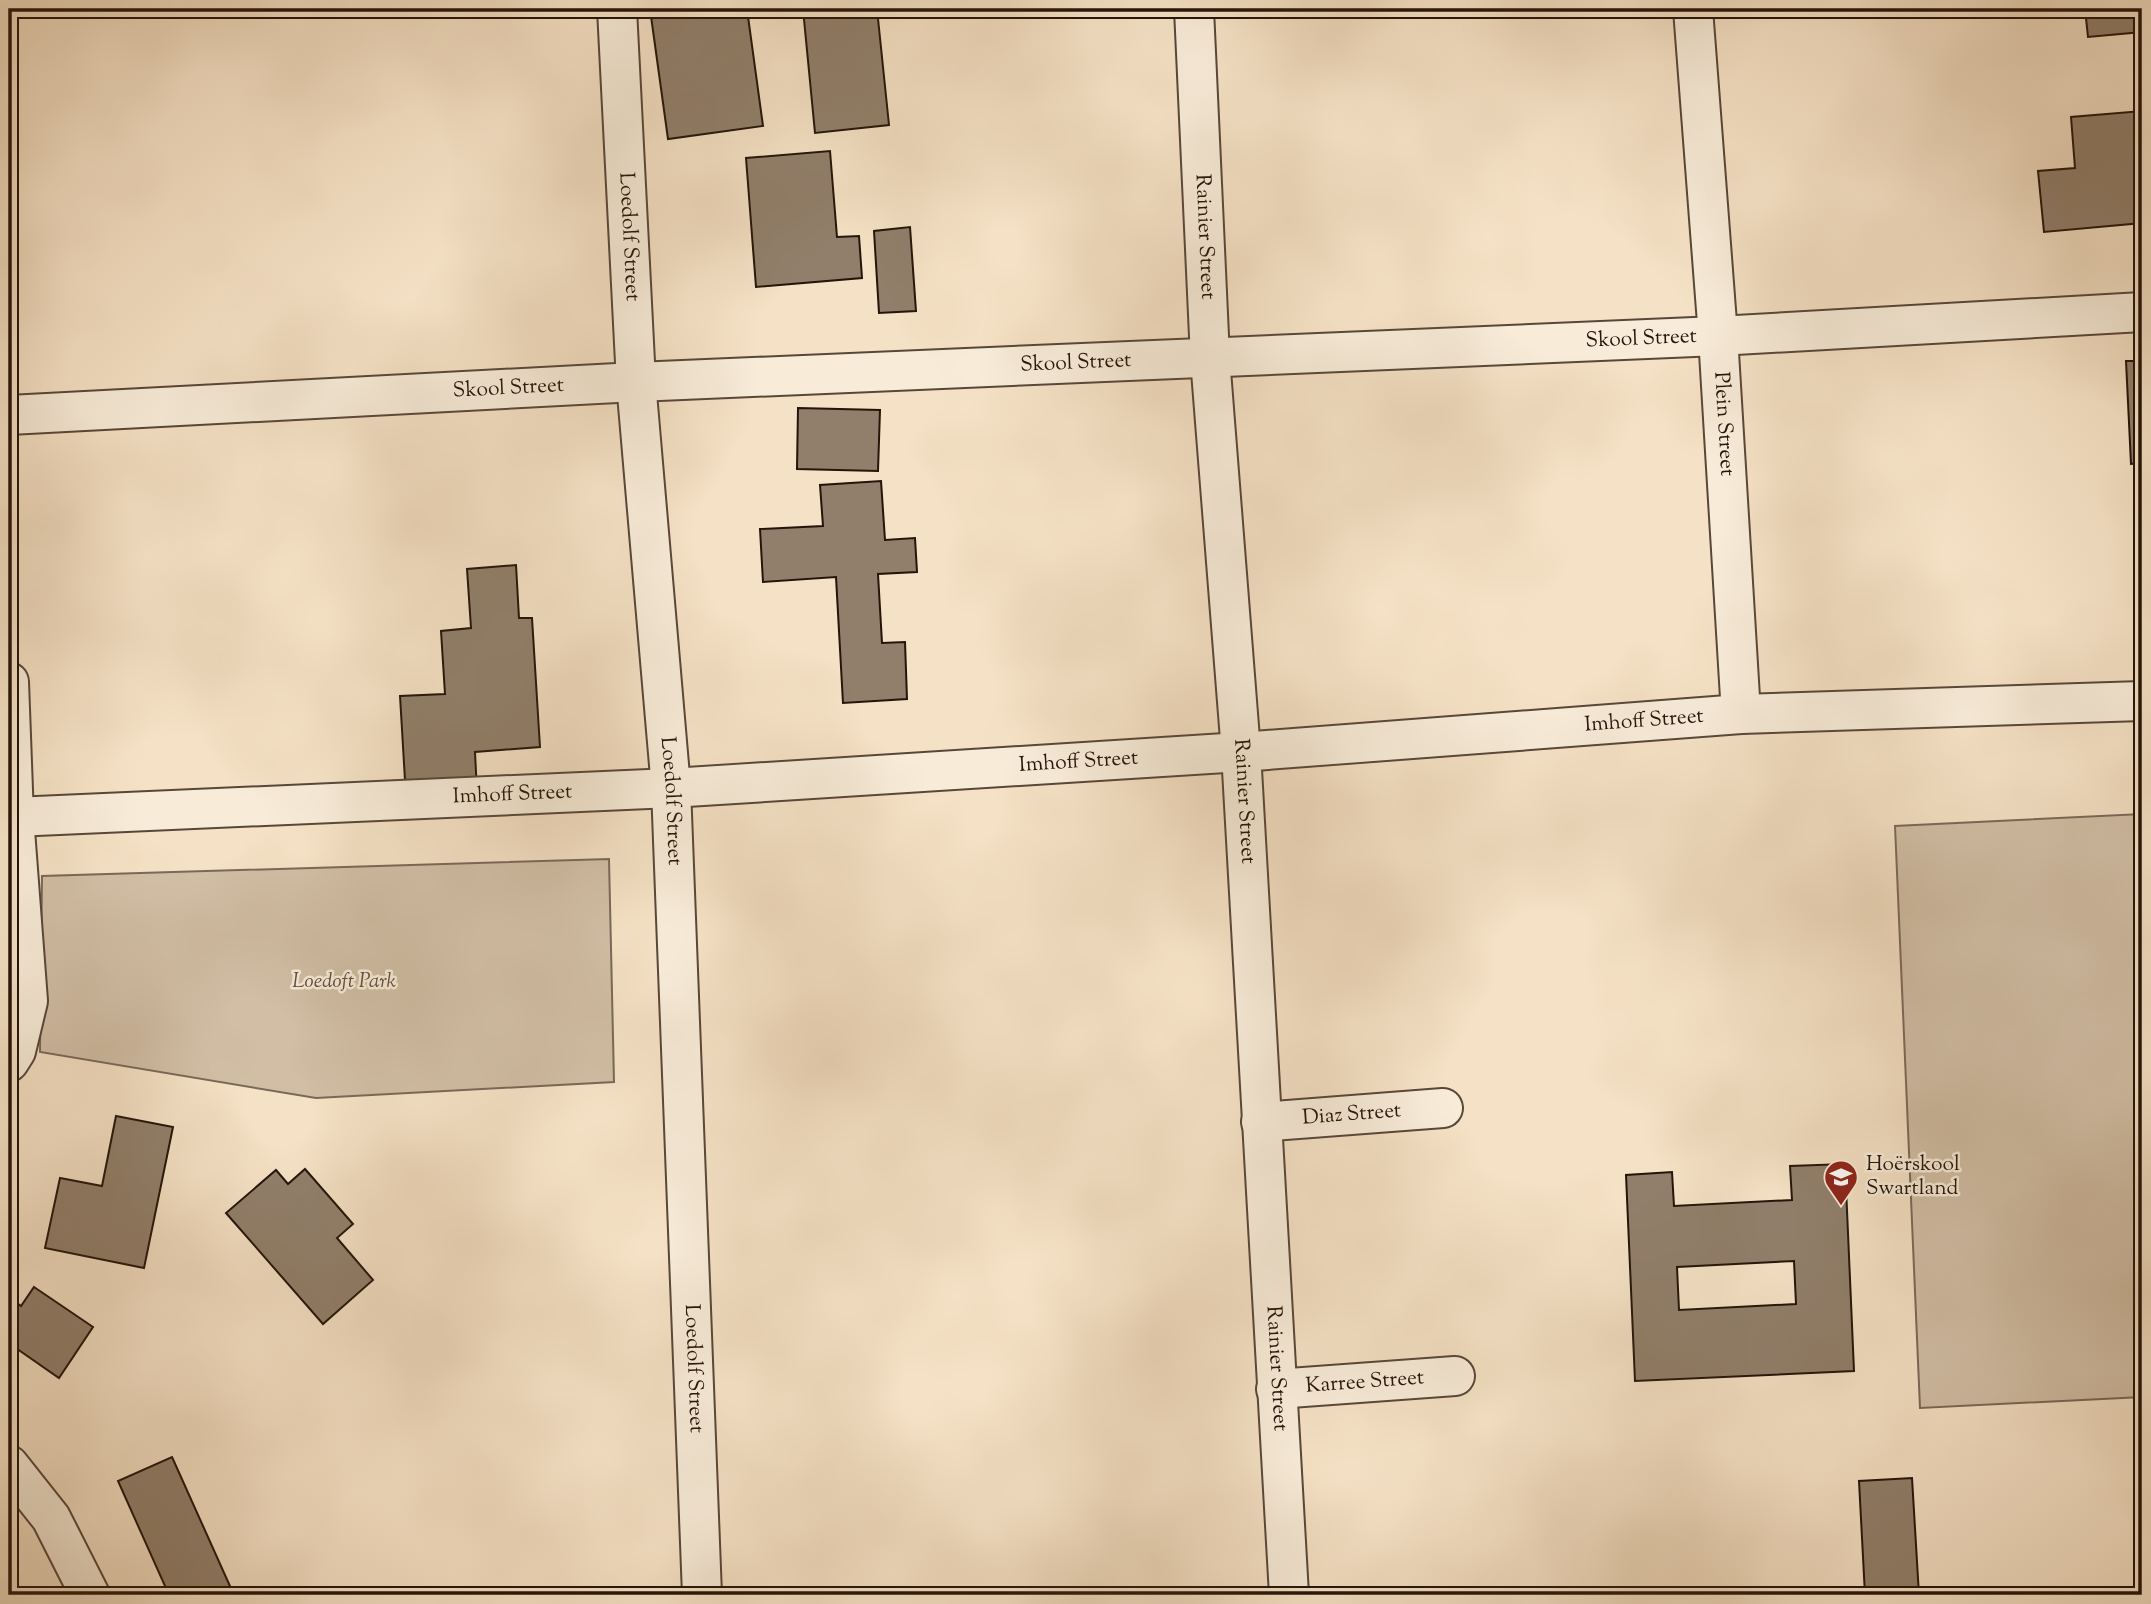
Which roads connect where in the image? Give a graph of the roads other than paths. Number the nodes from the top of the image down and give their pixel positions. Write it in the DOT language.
graph roads {
  1 [pos="617,9"];
  2 [pos="1194,9"];
  3 [pos="1693,9"];
  4 [pos="2142,312"];
  5 [pos="1718,336"];
  6 [pos="1210,358"];
  7 [pos="636,382"];
  8 [pos="9,415"];
  9 [pos="9,682"];
  10 [pos="2142,701"];
  11 [pos="1741,714"];
  12 [pos="1241,752"];
  13 [pos="671,788"];
  14 [pos="14,817"];
  15 [pos="9,1062"];
  16 [pos="1443,1108"];
  17 [pos="1261,1122"];
  18 [pos="1455,1377"];
  19 [pos="1276,1389"];
  20 [pos="9,1465"];
  21 [pos="90,1595"];
  22 [pos="702,1595"];
  23 [pos="1289,1595"];
  1 -- 7 [label="street, Loedolf Street"];
  2 -- 6 [label="street, Rainier Street"];
  3 -- 5 [label="street, Plein Street"];
  4 -- 5 [label="street, Skool Street"];
  5 -- 6 [label="street, Skool Street"];
  5 -- 11 [label="street, Plein Street"];
  6 -- 7 [label="street, Skool Street"];
  6 -- 12 [label="street, Rainier Street"];
  7 -- 8 [label="street, Skool Street"];
  7 -- 13 [label="street, Loedolf Street"];
  9 -- 14 [label="street"];
  10 -- 11 [label="street, Imhoff Street"];
  11 -- 12 [label="street, Imhoff Street"];
  12 -- 13 [label="street, Imhoff Street"];
  12 -- 17 [label="street, Rainier Street"];
  13 -- 14 [label="street, Imhoff Street"];
  13 -- 22 [label="street, Loedolf Street"];
  14 -- 15 [label="street"];
  16 -- 17 [label="street, Diaz Street"];
  17 -- 19 [label="street, Rainier Street"];
  18 -- 19 [label="street, Karree Street"];
  19 -- 23 [label="street, Rainier Street"];
  20 -- 21 [label="street"];
}
